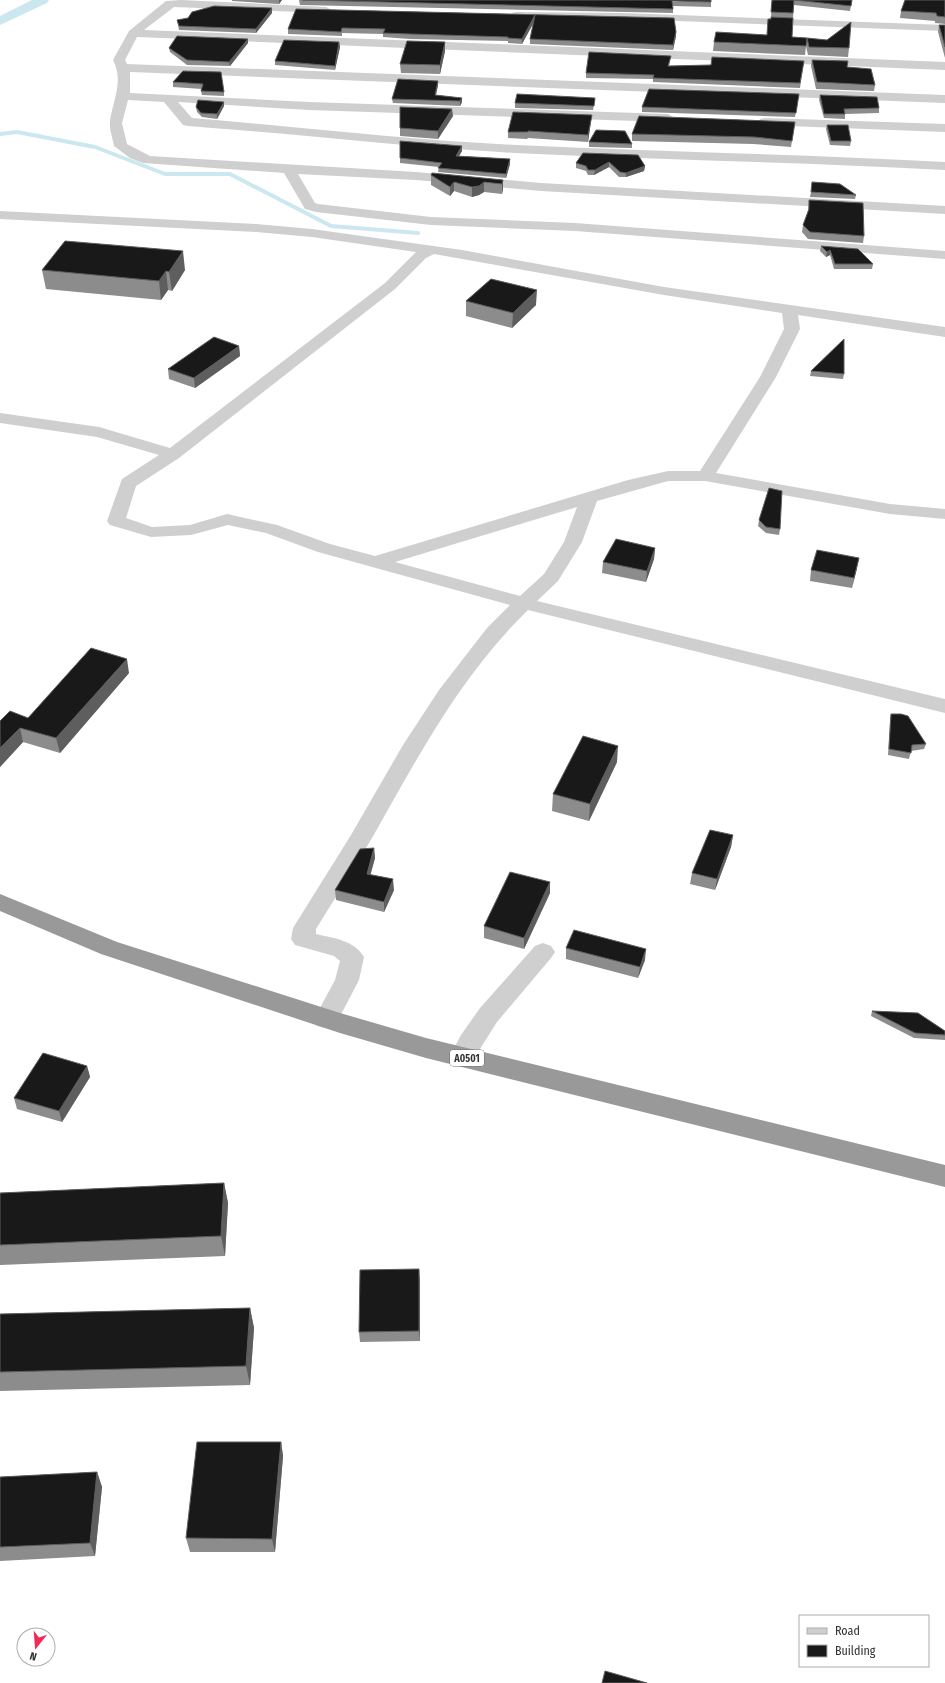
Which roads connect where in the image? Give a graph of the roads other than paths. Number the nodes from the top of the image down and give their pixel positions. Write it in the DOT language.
graph roads {
  1 [pos="173,2"];
  2 [pos="335,10"];
  3 [pos="504,14"];
  4 [pos="945,28"];
  5 [pos="134,33"];
  6 [pos="945,66"];
  7 [pos="124,68"];
  8 [pos="123,96"];
  9 [pos="168,98"];
  10 [pos="945,99"];
  11 [pos="684,119"];
  12 [pos="754,122"];
  13 [pos="945,128"];
  14 [pos="945,166"];
  15 [pos="288,169"];
  16 [pos="945,210"];
  17 [pos="0,215"];
  18 [pos="429,250"];
  19 [pos="945,255"];
  20 [pos="788,309"];
  21 [pos="945,332"];
  22 [pos="0,418"];
  23 [pos="173,454"];
  24 [pos="705,476"];
  25 [pos="589,498"];
  26 [pos="945,514"];
  27 [pos="324,548"];
  28 [pos="523,602"];
  29 [pos="945,706"];
  30 [pos="0,902"];
  31 [pos="543,952"];
  32 [pos="326,1019"];
  33 [pos="462,1056"];
  34 [pos="945,1176"];
  1 -- 2 [label="street"];
  1 -- 5 [label="street"];
  3 -- 4 [label="street"];
  5 -- 6 [label="street"];
  5 -- 7 [label="street"];
  7 -- 8 [label="street"];
  7 -- 10 [label="street"];
  8 -- 9 [label="street"];
  8 -- 15 [label="street"];
  9 -- 11 [label="street"];
  9 -- 14 [label="street"];
  12 -- 13 [label="street"];
  15 -- 16 [label="street"];
  15 -- 19 [label="street"];
  17 -- 18 [label="street"];
  18 -- 20 [label="street"];
  18 -- 23 [label="street"];
  20 -- 21 [label="street"];
  20 -- 24 [label="street"];
  22 -- 23 [label="street"];
  23 -- 27 [label="street"];
  24 -- 25 [label="street"];
  24 -- 26 [label="street"];
  25 -- 27 [label="street"];
  25 -- 28 [label="street"];
  27 -- 28 [label="street"];
  28 -- 29 [label="street"];
  28 -- 32 [label="street"];
  30 -- 32 [label="highway, A0501"];
  31 -- 33 [label="street"];
  32 -- 33 [label="highway, A0501"];
  33 -- 34 [label="highway, A0501"];
}
